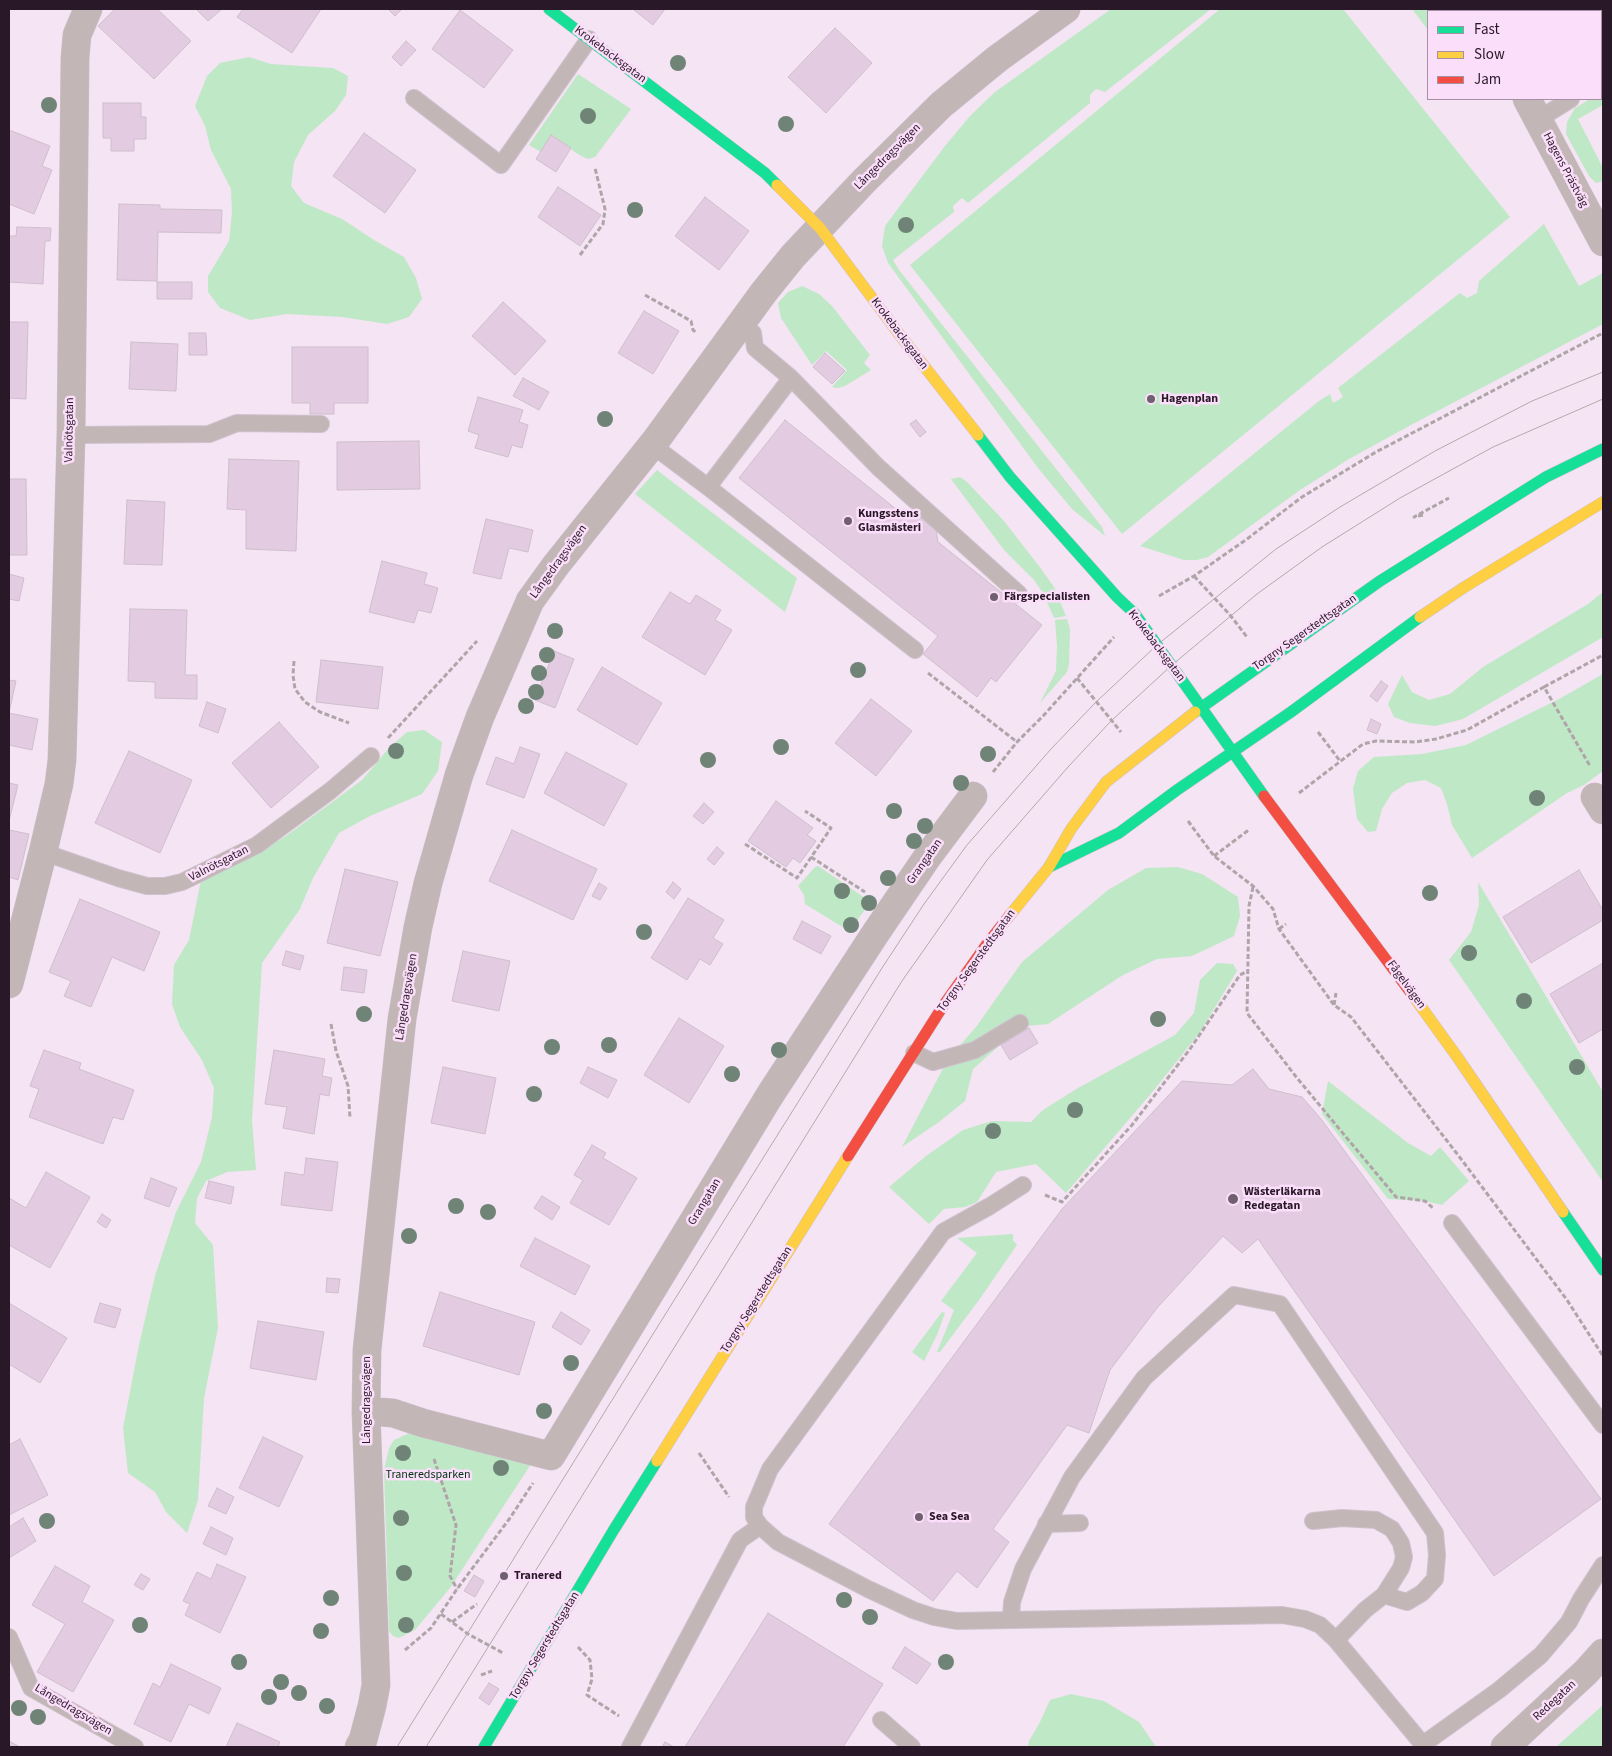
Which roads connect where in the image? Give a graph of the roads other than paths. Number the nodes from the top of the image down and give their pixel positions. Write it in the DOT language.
graph roads {
  1 [pos="88,9"];
  2 [pos="549,9"];
  3 [pos="1066,9"];
  4 [pos="589,39"];
  5 [pos="414,98"];
  6 [pos="1567,100"];
  7 [pos="1533,109"];
  8 [pos="820,228"];
  9 [pos="1603,242"];
  10 [pos="736,332"];
  11 [pos="792,378"];
  12 [pos="321,424"];
  13 [pos="70,435"];
  14 [pos="652,445"];
  15 [pos="1603,449"];
  16 [pos="708,487"];
  17 [pos="1603,502"];
  18 [pos="1019,594"];
  19 [pos="915,650"];
  20 [pos="1201,707"];
  21 [pos="1233,752"];
  22 [pos="371,756"];
  23 [pos="973,796"];
  24 [pos="43,852"];
  25 [pos="1049,867"];
  26 [pos="9,984"];
  27 [pos="1020,1023"];
  28 [pos="914,1053"];
  29 [pos="1023,1185"];
  30 [pos="1452,1223"];
  31 [pos="1603,1270"];
  32 [pos="366,1411"];
  33 [pos="1603,1425"];
  34 [pos="1313,1520"];
  35 [pos="1080,1523"];
  36 [pos="1046,1524"];
  37 [pos="760,1526"];
  38 [pos="1603,1565"];
  39 [pos="1384,1595"];
  40 [pos="1011,1619"];
  41 [pos="9,1637"];
  42 [pos="1336,1640"];
  43 [pos="1603,1653"];
  44 [pos="881,1720"];
  45 [pos="1424,1746"];
  46 [pos="135,1747"];
  47 [pos="359,1747"];
  48 [pos="484,1747"];
  49 [pos="630,1747"];
  50 [pos="912,1747"];
  51 [pos="1505,1747"];
  1 -- 13 [label="street, Valnötsgatan"];
  2 -- 4 [label="street, Krokebacksgatan"];
  3 -- 8 [label="street, Långedragsvägen"];
  4 -- 5 [label="lane"];
  4 -- 8 [label="street, Krokebacksgatan"];
  6 -- 7 [label="lane"];
  7 -- 9 [label="street, Hagens Prästväg"];
  8 -- 10 [label="street, Långedragsvägen"];
  8 -- 20 [label="street, Krokebacksgatan"];
  10 -- 11 [label="lane"];
  10 -- 14 [label="street, Långedragsvägen"];
  11 -- 16 [label="lane"];
  11 -- 18 [label="lane"];
  12 -- 13 [label="lane"];
  13 -- 24 [label="street, Valnötsgatan"];
  14 -- 16 [label="lane"];
  14 -- 32 [label="street, Långedragsvägen"];
  15 -- 20 [label="street, Torgny Segerstedtsgatan"];
  16 -- 19 [label="lane"];
  17 -- 21 [label="street, Torgny Segerstedtsgatan"];
  20 -- 21 [label="street, Fågelvägen"];
  20 -- 25 [label="street, Torgny Segerstedtsgatan"];
  21 -- 25 [label="street, Torgny Segerstedtsgatan"];
  21 -- 31 [label="street, Fågelvägen"];
  22 -- 24 [label="lane, Valnötsgatan"];
  23 -- 32 [label="street, Grangatan"];
  24 -- 26 [label="street, Valnötsgatan"];
  25 -- 28 [label="street, Torgny Segerstedtsgatan"];
  27 -- 28 [label="lane"];
  28 -- 48 [label="street, Torgny Segerstedtsgatan"];
  29 -- 37 [label="lane"];
  30 -- 33 [label="lane"];
  32 -- 47 [label="street, Långedragsvägen"];
  34 -- 39 [label="lane"];
  35 -- 36 [label="lane"];
  36 -- 39 [label="lane"];
  36 -- 40 [label="lane"];
  37 -- 40 [label="lane"];
  37 -- 49 [label="lane"];
  38 -- 45 [label="lane"];
  39 -- 42 [label="lane"];
  40 -- 42 [label="lane"];
  41 -- 46 [label="lane, Långedragsvägen"];
  42 -- 45 [label="lane"];
  43 -- 51 [label="street, Redegatan"];
  44 -- 50 [label="lane"];
}
